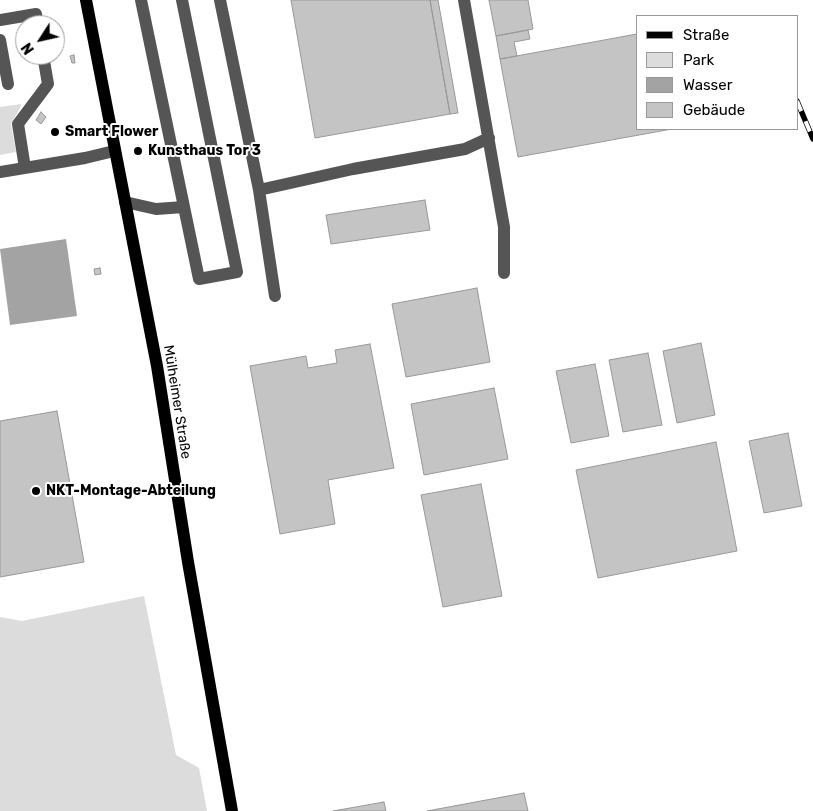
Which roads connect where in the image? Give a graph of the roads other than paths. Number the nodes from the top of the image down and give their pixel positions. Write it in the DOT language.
graph roads {
  1 [pos="86,0"];
  2 [pos="141,0"];
  3 [pos="182,0"];
  4 [pos="220,0"];
  5 [pos="464,0"];
  6 [pos="15,18"];
  7 [pos="0,20"];
  8 [pos="0,40"];
  9 [pos="45,65"];
  10 [pos="8,84"];
  11 [pos="488,138"];
  12 [pos="114,151"];
  13 [pos="25,168"];
  14 [pos="0,172"];
  15 [pos="259,190"];
  16 [pos="125,202"];
  17 [pos="184,207"];
  18 [pos="504,274"];
  19 [pos="275,296"];
  20 [pos="232,811"];
  1 -- 12 [label="main road, Mülheimer Straße"];
  2 -- 17 [label="street"];
  3 -- 17 [label="street"];
  4 -- 15 [label="street"];
  5 -- 11 [label="street"];
  6 -- 7 [label="street"];
  8 -- 10 [label="street"];
  9 -- 13 [label="street"];
  11 -- 15 [label="street"];
  11 -- 18 [label="street"];
  12 -- 13 [label="street"];
  12 -- 16 [label="main road, Mülheimer Straße"];
  13 -- 14 [label="street"];
  15 -- 19 [label="street"];
  16 -- 17 [label="street"];
  16 -- 20 [label="main road, Mülheimer Straße"];
}
